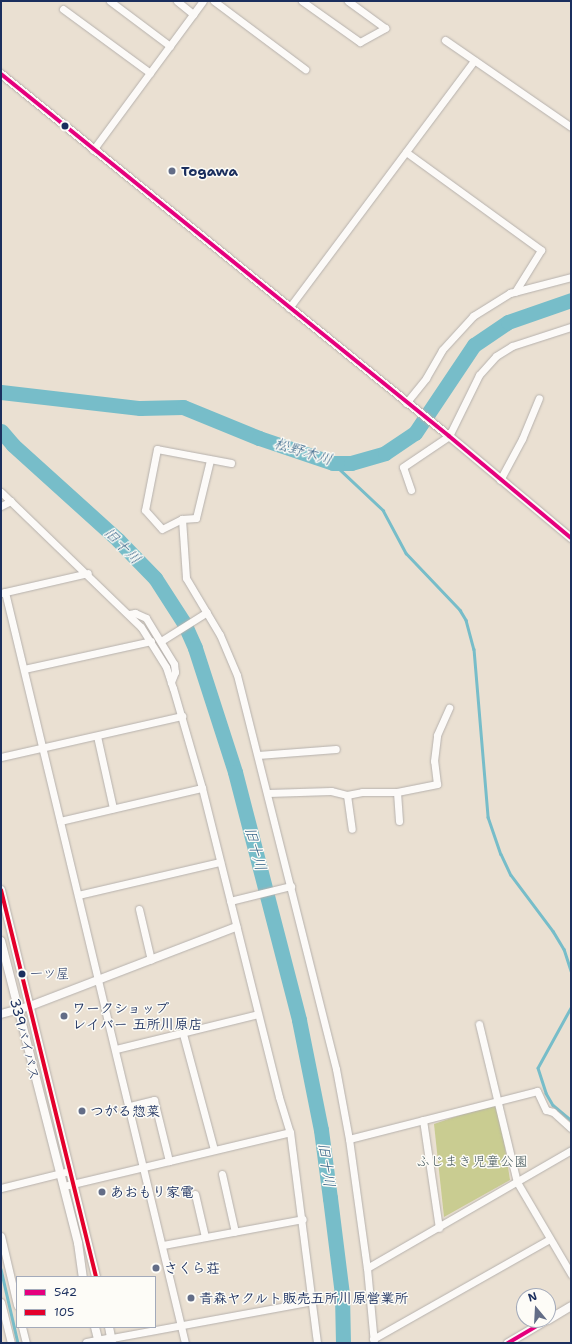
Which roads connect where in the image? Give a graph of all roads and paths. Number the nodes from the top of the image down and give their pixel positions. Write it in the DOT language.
graph roads {
  1 [pos="110,1"];
  2 [pos="176,1"];
  3 [pos="202,1"];
  4 [pos="214,1"];
  5 [pos="302,1"];
  6 [pos="348,1"];
  7 [pos="63,9"];
  8 [pos="193,14"];
  9 [pos="445,40"];
  10 [pos="170,46"];
  11 [pos="474,61"];
  12 [pos="305,69"];
  13 [pos="150,73"];
  14 [pos="1,74"];
  15 [pos="571,127"];
  16 [pos="93,150"];
  17 [pos="406,152"];
  18 [pos="571,277"];
  19 [pos="515,292"];
  20 [pos="289,308"];
  21 [pos="571,327"];
  22 [pos="539,398"];
  23 [pos="408,404"];
  24 [pos="447,435"];
  25 [pos="210,460"];
  26 [pos="231,463"];
  27 [pos="500,480"];
  28 [pos="411,490"];
  29 [pos="1,492"];
  30 [pos="11,501"];
  31 [pos="1,506"];
  32 [pos="182,519"];
  33 [pos="571,538"];
  34 [pos="88,573"];
  35 [pos="3,593"];
  36 [pos="206,613"];
  37 [pos="128,614"];
  38 [pos="151,641"];
  39 [pos="162,641"];
  40 [pos="24,669"];
  41 [pos="171,682"];
  42 [pos="449,708"];
  43 [pos="182,716"];
  44 [pos="97,736"];
  45 [pos="43,748"];
  46 [pos="336,749"];
  47 [pos="258,755"];
  48 [pos="1,758"];
  49 [pos="202,788"];
  50 [pos="397,792"];
  51 [pos="268,793"];
  52 [pos="347,796"];
  53 [pos="113,808"];
  54 [pos="399,820"];
  55 [pos="60,821"];
  56 [pos="352,829"];
  57 [pos="220,862"];
  58 [pos="288,886"];
  59 [pos="1,890"];
  60 [pos="78,895"];
  61 [pos="230,901"];
  62 [pos="139,909"];
  63 [pos="236,927"];
  64 [pos="1,941"];
  65 [pos="151,960"];
  66 [pos="99,979"];
  67 [pos="30,1006"];
  68 [pos="18,1010"];
  69 [pos="1,1014"];
  70 [pos="258,1014"];
  71 [pos="480,1024"];
  72 [pos="183,1034"];
  73 [pos="116,1049"];
  74 [pos="498,1102"];
  75 [pos="130,1106"];
  76 [pos="423,1120"];
  77 [pos="571,1128"];
  78 [pos="290,1132"];
  79 [pos="349,1139"];
  80 [pos="214,1150"];
  81 [pos="571,1150"];
  82 [pos="169,1161"];
  83 [pos="144,1167"];
  84 [pos="69,1171"];
  85 [pos="60,1173"];
  86 [pos="222,1174"];
  87 [pos="517,1182"];
  88 [pos="73,1184"];
  89 [pos="64,1186"];
  90 [pos="1,1188"];
  91 [pos="195,1194"];
  92 [pos="303,1219"];
  93 [pos="439,1228"];
  94 [pos="235,1232"];
  95 [pos="1,1236"];
  96 [pos="205,1237"];
  97 [pos="550,1239"];
  98 [pos="163,1245"];
  99 [pos="367,1268"];
  100 [pos="571,1274"];
  101 [pos="83,1276"];
  102 [pos="96,1276"];
  103 [pos="16,1301"];
  104 [pos="313,1301"];
  105 [pos="1,1302"];
  106 [pos="571,1306"];
  107 [pos="556,1315"];
  108 [pos="181,1325"];
  109 [pos="22,1328"];
  110 [pos="95,1328"];
  111 [pos="109,1328"];
  112 [pos="534,1328"];
  113 [pos="112,1341"];
  114 [pos="374,1341"];
  115 [pos="98,1342"];
  116 [pos="11,1343"];
  117 [pos="26,1343"];
  118 [pos="87,1343"];
  119 [pos="185,1343"];
  120 [pos="317,1343"];
  121 [pos="508,1343"];
  1 -- 10 [label="street"];
  2 -- 8 [label="street"];
  3 -- 8 [label="street"];
  4 -- 12 [label="street"];
  5 -- 6 [label="street"];
  7 -- 13 [label="street"];
  8 -- 10 [label="street"];
  9 -- 11 [label="street"];
  10 -- 13 [label="street"];
  11 -- 15 [label="street"];
  11 -- 17 [label="street"];
  13 -- 16 [label="street"];
  14 -- 16 [label="street"];
  16 -- 20 [label="street"];
  17 -- 19 [label="street"];
  17 -- 20 [label="street"];
  18 -- 19 [label="street"];
  19 -- 23 [label="street"];
  20 -- 23 [label="street"];
  21 -- 24 [label="street"];
  22 -- 27 [label="street"];
  23 -- 24 [label="street"];
  24 -- 27 [label="street"];
  24 -- 28 [label="street"];
  25 -- 26 [label="street"];
  25 -- 32 [label="street"];
  25 -- 32 [label="street"];
  27 -- 33 [label="street"];
  29 -- 30 [label="street"];
  30 -- 31 [label="street"];
  30 -- 34 [label="street"];
  32 -- 36 [label="street"];
  34 -- 35 [label="street"];
  34 -- 37 [label="street"];
  35 -- 40 [label="street"];
  36 -- 39 [label="street"];
  36 -- 47 [label="street"];
  37 -- 38 [label="street"];
  37 -- 39 [label="street"];
  38 -- 40 [label="street"];
  38 -- 41 [label="street"];
  39 -- 41 [label="street"];
  40 -- 45 [label="street"];
  41 -- 43 [label="street"];
  42 -- 50 [label="street"];
  43 -- 44 [label="street"];
  43 -- 49 [label="street"];
  44 -- 45 [label="street"];
  44 -- 53 [label="street"];
  45 -- 48 [label="street"];
  45 -- 55 [label="street"];
  46 -- 47 [label="street"];
  47 -- 51 [label="street"];
  49 -- 53 [label="street"];
  49 -- 57 [label="street"];
  50 -- 52 [label="street"];
  50 -- 54 [label="street"];
  51 -- 52 [label="street"];
  51 -- 58 [label="street"];
  52 -- 56 [label="street"];
  53 -- 55 [label="street"];
  55 -- 60 [label="street"];
  57 -- 60 [label="street"];
  57 -- 61 [label="street"];
  58 -- 61 [label="street"];
  58 -- 79 [label="street"];
  59 -- 67 [label="street"];
  60 -- 66 [label="street"];
  61 -- 63 [label="street"];
  62 -- 65 [label="street"];
  63 -- 65 [label="street"];
  63 -- 70 [label="street"];
  64 -- 68 [label="street, 339バイパス"];
  65 -- 66 [label="street"];
  66 -- 67 [label="street"];
  66 -- 73 [label="street"];
  67 -- 68 [label="street"];
  67 -- 84 [label="street"];
  68 -- 69 [label="street"];
  68 -- 85 [label="street, 339バイパス"];
  70 -- 72 [label="street"];
  70 -- 78 [label="street"];
  71 -- 74 [label="street"];
  72 -- 73 [label="street"];
  72 -- 80 [label="street"];
  73 -- 75 [label="street"];
  74 -- 76 [label="street"];
  74 -- 77 [label="street"];
  74 -- 87 [label="street"];
  75 -- 82 [label="street"];
  75 -- 83 [label="street"];
  76 -- 79 [label="street"];
  76 -- 93 [label="street"];
  78 -- 80 [label="street"];
  78 -- 92 [label="street"];
  79 -- 99 [label="street"];
  80 -- 82 [label="street"];
  81 -- 87 [label="street"];
  82 -- 83 [label="street"];
  83 -- 88 [label="street"];
  83 -- 98 [label="street"];
  84 -- 85 [label="street"];
  84 -- 88 [label="street"];
  85 -- 89 [label="street, 339バイパス"];
  85 -- 90 [label="street"];
  86 -- 94 [label="street"];
  87 -- 93 [label="street"];
  87 -- 97 [label="street"];
  88 -- 89 [label="street"];
  88 -- 102 [label="street"];
  89 -- 101 [label="street, 339バイパス"];
  91 -- 96 [label="street"];
  92 -- 94 [label="street"];
  92 -- 104 [label="street"];
  93 -- 99 [label="street"];
  94 -- 96 [label="street"];
  95 -- 103 [label="street"];
  96 -- 98 [label="street"];
  97 -- 100 [label="street"];
  97 -- 114 [label="street"];
  98 -- 108 [label="street"];
  99 -- 114 [label="street"];
  104 -- 108 [label="street"];
  104 -- 120 [label="street"];
  105 -- 116 [label="street"];
  106 -- 107 [label="street"];
  108 -- 113 [label="street"];
  108 -- 119 [label="street"];
  109 -- 117 [label="street"];
  110 -- 115 [label="street"];
  111 -- 113 [label="street"];
  112 -- 121 [label="street"];
  113 -- 115 [label="street"];
  115 -- 118 [label="street"];
}
